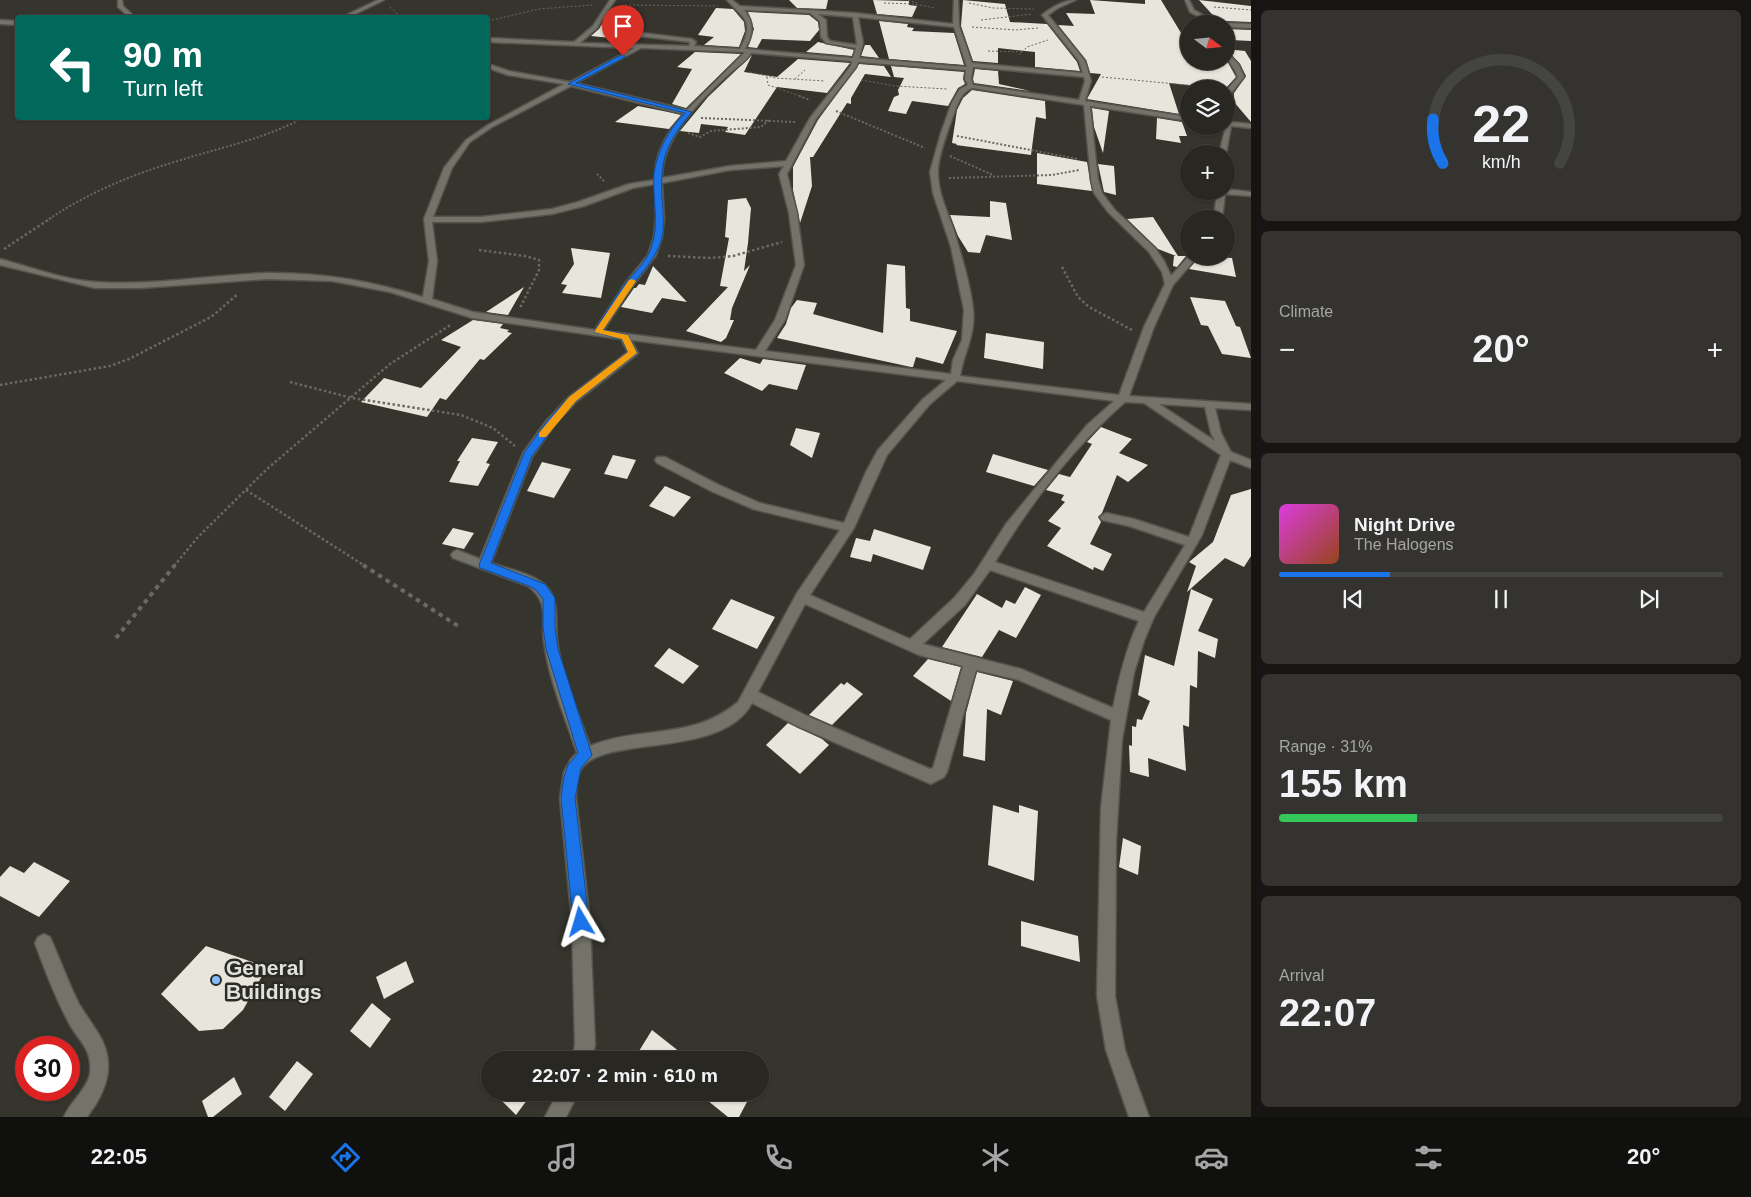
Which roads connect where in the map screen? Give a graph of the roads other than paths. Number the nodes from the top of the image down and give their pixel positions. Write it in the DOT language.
graph roads {
  1 [pos="120,0"];
  2 [pos="613,0"];
  3 [pos="729,0"];
  4 [pos="1074,0"];
  5 [pos="385,1"];
  6 [pos="959,1"];
  7 [pos="1188,2"];
  8 [pos="738,8"];
  9 [pos="811,12"];
  10 [pos="130,15"];
  11 [pos="350,15"];
  12 [pos="1200,15"];
  13 [pos="855,16"];
  14 [pos="0,22"];
  15 [pos="15,23"];
  16 [pos="1235,25"];
  17 [pos="956,26"];
  18 [pos="1251,26"];
  19 [pos="639,28"];
  20 [pos="490,40"];
  21 [pos="575,44"];
  22 [pos="860,46"];
  23 [pos="640,47"];
  24 [pos="691,48"];
  25 [pos="746,51"];
  26 [pos="856,61"];
  27 [pos="1235,65"];
  28 [pos="490,67"];
  29 [pos="970,67"];
  30 [pos="1086,75"];
  31 [pos="571,84"];
  32 [pos="1235,84"];
  33 [pos="971,86"];
  34 [pos="1084,103"];
  35 [pos="688,114"];
  36 [pos="1180,118"];
  37 [pos="1235,124"];
  38 [pos="1251,126"];
  39 [pos="788,162"];
  40 [pos="658,182"];
  41 [pos="1235,192"];
  42 [pos="1251,194"];
  43 [pos="428,219"];
  44 [pos="0,262"];
  45 [pos="1186,265"];
  46 [pos="1169,284"];
  47 [pos="427,302"];
  48 [pos="598,332"];
  49 [pos="625,337"];
  50 [pos="657,340"];
  51 [pos="633,353"];
  52 [pos="758,354"];
  53 [pos="955,378"];
  54 [pos="1123,399"];
  55 [pos="1144,400"];
  56 [pos="1209,404"];
  57 [pos="1251,407"];
  58 [pos="1227,454"];
  59 [pos="661,460"];
  60 [pos="1251,464"];
  61 [pos="1106,517"];
  62 [pos="848,528"];
  63 [pos="1192,543"];
  64 [pos="457,555"];
  65 [pos="986,564"];
  66 [pos="484,565"];
  67 [pos="802,597"];
  68 [pos="1147,618"];
  69 [pos="912,645"];
  70 [pos="971,662"];
  71 [pos="751,695"];
  72 [pos="1119,717"];
  73 [pos="585,755"];
  74 [pos="44,943"];
  75 [pos="584,1051"];
  76 [pos="564,1101"];
  77 [pos="74,1117"];
  78 [pos="556,1117"];
  79 [pos="1139,1117"];
  1 -- 10 [label="street"];
  2 -- 21 [label="street"];
  3 -- 8 [label="street"];
  4 -- 30 [label="street"];
  5 -- 11 [label="street"];
  6 -- 17 [label="street"];
  7 -- 12 [label="street"];
  8 -- 9 [label="street"];
  8 -- 25 [label="street"];
  9 -- 13 [label="street"];
  9 -- 22 [label="street"];
  13 -- 17 [label="street"];
  13 -- 22 [label="street"];
  14 -- 15 [label="street"];
  16 -- 18 [label="street"];
  17 -- 29 [label="street"];
  19 -- 24 [label="street"];
  20 -- 21 [label="street"];
  21 -- 23 [label="street"];
  22 -- 26 [label="street"];
  23 -- 24 [label="street"];
  23 -- 31 [label="street"];
  24 -- 25 [label="street"];
  25 -- 26 [label="street"];
  25 -- 35 [label="street"];
  26 -- 29 [label="street"];
  26 -- 39 [label="street"];
  27 -- 32 [label="street"];
  28 -- 31 [label="street"];
  29 -- 30 [label="street"];
  29 -- 33 [label="street"];
  30 -- 34 [label="street"];
  31 -- 35 [label="street"];
  31 -- 43 [label="street"];
  33 -- 34 [label="street"];
  33 -- 53 [label="street"];
  34 -- 36 [label="street"];
  34 -- 46 [label="street"];
  35 -- 40 [label="street"];
  37 -- 38 [label="street"];
  39 -- 40 [label="street"];
  39 -- 52 [label="street"];
  40 -- 43 [label="street"];
  40 -- 48 [label="street"];
  41 -- 42 [label="street"];
  43 -- 47 [label="street"];
  44 -- 47 [label="street"];
  45 -- 46 [label="street"];
  46 -- 54 [label="street"];
  47 -- 48 [label="street"];
  48 -- 49 [label="street"];
  49 -- 50 [label="street"];
  49 -- 51 [label="street"];
  50 -- 51 [label="street"];
  50 -- 52 [label="street"];
  51 -- 66 [label="street"];
  52 -- 53 [label="street"];
  53 -- 54 [label="street"];
  53 -- 62 [label="street"];
  54 -- 55 [label="street"];
  54 -- 65 [label="street"];
  55 -- 56 [label="street"];
  55 -- 58 [label="street"];
  56 -- 57 [label="street"];
  56 -- 58 [label="street"];
  58 -- 60 [label="street"];
  58 -- 63 [label="street"];
  59 -- 62 [label="street"];
  61 -- 63 [label="street"];
  62 -- 67 [label="street"];
  63 -- 68 [label="street"];
  64 -- 66 [label="street"];
  65 -- 68 [label="street"];
  65 -- 69 [label="street"];
  66 -- 73 [label="street"];
  67 -- 69 [label="street"];
  67 -- 71 [label="street"];
  68 -- 72 [label="street"];
  69 -- 70 [label="street"];
  70 -- 71 [label="street"];
  70 -- 72 [label="street"];
  71 -- 73 [label="street"];
  72 -- 79 [label="street"];
  73 -- 75 [label="street"];
  74 -- 77 [label="street"];
  76 -- 78 [label="street"];
}
